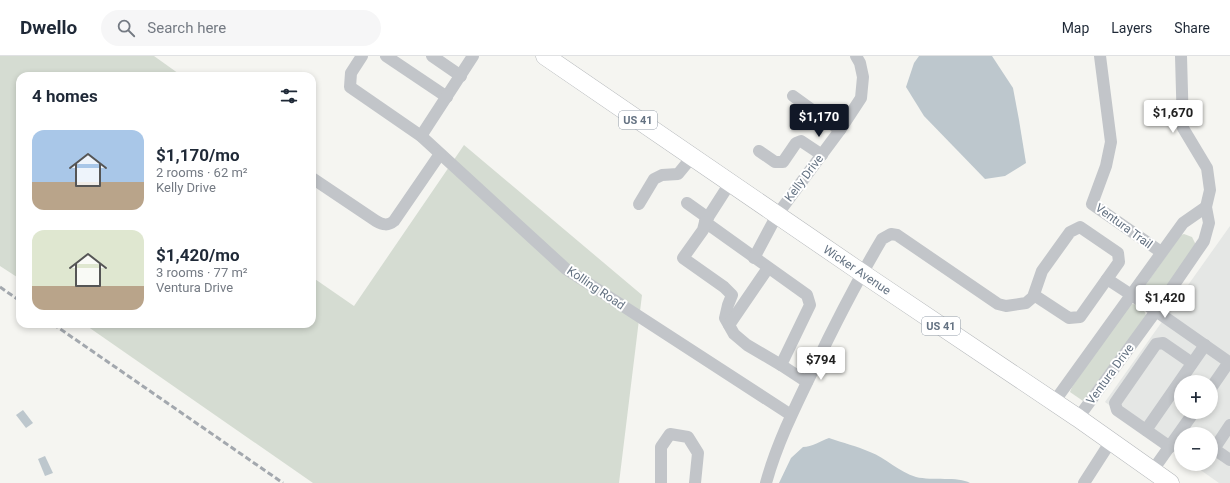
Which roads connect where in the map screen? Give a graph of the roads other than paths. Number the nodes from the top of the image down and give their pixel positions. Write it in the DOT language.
graph roads {
  1 [pos="362,56"];
  2 [pos="386,56"];
  3 [pos="432,56"];
  4 [pos="473,56"];
  5 [pos="546,56"];
  6 [pos="856,56"];
  7 [pos="1100,56"];
  8 [pos="1182,56"];
  9 [pos="461,76"];
  10 [pos="793,96"];
  11 [pos="447,97"];
  12 [pos="840,130"];
  13 [pos="421,136"];
  14 [pos="759,151"];
  15 [pos="440,154"];
  16 [pos="822,155"];
  17 [pos="692,157"];
  18 [pos="316,181"];
  19 [pos="730,183"];
  20 [pos="687,203"];
  21 [pos="639,204"];
  22 [pos="1206,207"];
  23 [pos="777,215"];
  24 [pos="706,220"];
  25 [pos="1161,252"];
  26 [pos="754,258"];
  27 [pos="768,268"];
  28 [pos="862,273"];
  29 [pos="1107,279"];
  30 [pos="1131,294"];
  31 [pos="1034,295"];
  32 [pos="1156,311"];
  33 [pos="729,325"];
  34 [pos="1205,345"];
  35 [pos="1192,363"];
  36 [pos="781,365"];
  37 [pos="1218,377"];
  38 [pos="807,382"];
  39 [pos="1054,402"];
  40 [pos="791,415"];
  41 [pos="1078,418"];
  42 [pos="1189,419"];
  43 [pos="1230,425"];
  44 [pos="1146,430"];
  45 [pos="1111,441"];
  46 [pos="1170,447"];
  47 [pos="1230,460"];
  48 [pos="1153,470"];
  49 [pos="661,483"];
  50 [pos="695,483"];
  51 [pos="766,483"];
  52 [pos="1084,483"];
  53 [pos="1170,483"];
  1 -- 13 [label="street, Kolling Road"];
  2 -- 11 [label="street"];
  3 -- 9 [label="street"];
  4 -- 9 [label="street"];
  5 -- 17 [label="highway, Wicker Avenue / US 41"];
  6 -- 12 [label="street, Kelly Drive"];
  7 -- 25 [label="street, Ventura Trail"];
  8 -- 22 [label="street, Ventura Drive"];
  9 -- 11 [label="street"];
  10 -- 12 [label="street"];
  11 -- 13 [label="street"];
  12 -- 16 [label="street, Kelly Drive"];
  13 -- 15 [label="street, Kolling Road"];
  14 -- 16 [label="street"];
  15 -- 18 [label="street"];
  15 -- 40 [label="street, Kolling Road"];
  16 -- 23 [label="street, Kelly Drive"];
  17 -- 19 [label="highway, Wicker Avenue / US 41"];
  17 -- 21 [label="street"];
  19 -- 23 [label="highway, Wicker Avenue / US 41"];
  19 -- 24 [label="street"];
  20 -- 24 [label="street"];
  22 -- 25 [label="street"];
  22 -- 32 [label="street, Ventura Drive"];
  23 -- 26 [label="street, Kelly Drive"];
  23 -- 28 [label="highway, Wicker Avenue / US 41"];
  24 -- 26 [label="street"];
  24 -- 33 [label="street"];
  25 -- 30 [label="street"];
  26 -- 27 [label="street"];
  27 -- 33 [label="street"];
  27 -- 36 [label="street"];
  28 -- 31 [label="street"];
  28 -- 38 [label="street"];
  28 -- 39 [label="highway, Wicker Avenue / US 41"];
  29 -- 30 [label="street"];
  29 -- 31 [label="street"];
  29 -- 31 [label="street"];
  30 -- 32 [label="street"];
  30 -- 39 [label="street"];
  32 -- 34 [label="street"];
  32 -- 41 [label="street, Ventura Drive"];
  33 -- 36 [label="street"];
  34 -- 35 [label="street"];
  34 -- 37 [label="street"];
  35 -- 44 [label="street"];
  35 -- 44 [label="street"];
  36 -- 38 [label="street"];
  38 -- 40 [label="street"];
  39 -- 41 [label="highway, Wicker Avenue / US 41"];
  40 -- 51 [label="street"];
  41 -- 45 [label="highway, Wicker Avenue / US 41"];
  42 -- 46 [label="street"];
  43 -- 47 [label="street"];
  44 -- 46 [label="street"];
  45 -- 48 [label="highway, Wicker Avenue / US 41"];
  45 -- 52 [label="street"];
  46 -- 48 [label="street"];
  48 -- 53 [label="highway, Wicker Avenue / US 41"];
  49 -- 50 [label="street"];
}
